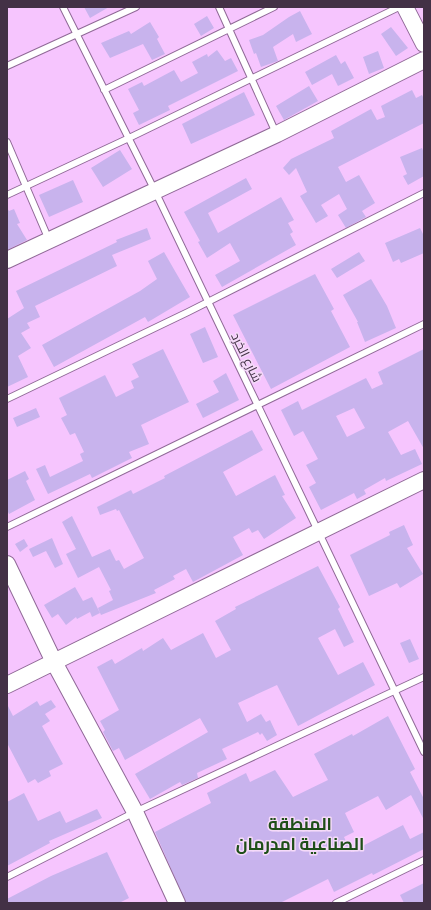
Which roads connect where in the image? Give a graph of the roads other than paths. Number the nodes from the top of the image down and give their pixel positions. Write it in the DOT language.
graph roads {
  1 [pos="63,7"];
  2 [pos="136,7"];
  3 [pos="219,7"];
  4 [pos="274,7"];
  5 [pos="399,7"];
  6 [pos="405,7"];
  7 [pos="229,29"];
  8 [pos="77,35"];
  9 [pos="424,44"];
  10 [pos="424,60"];
  11 [pos="7,66"];
  12 [pos="252,78"];
  13 [pos="104,90"];
  14 [pos="277,134"];
  15 [pos="129,138"];
  16 [pos="7,142"];
  17 [pos="26,186"];
  18 [pos="155,192"];
  19 [pos="424,193"];
  20 [pos="7,195"];
  21 [pos="49,240"];
  22 [pos="7,260"];
  23 [pos="208,301"];
  24 [pos="424,324"];
  25 [pos="7,399"];
  26 [pos="258,405"];
  27 [pos="424,480"];
  28 [pos="7,527"];
  29 [pos="318,531"];
  30 [pos="7,564"];
  31 [pos="54,662"];
  32 [pos="424,677"];
  33 [pos="7,685"];
  34 [pos="395,691"];
  35 [pos="424,752"];
  36 [pos="135,812"];
  37 [pos="424,860"];
  38 [pos="7,877"];
  39 [pos="176,903"];
  40 [pos="336,903"];
  1 -- 8 [label="lane, شارع الخرد"];
  2 -- 8 [label="lane"];
  3 -- 7 [label="lane"];
  4 -- 7 [label="lane"];
  5 -- 12 [label="lane"];
  6 -- 9 [label="street"];
  7 -- 12 [label="lane"];
  7 -- 13 [label="lane"];
  8 -- 11 [label="lane"];
  8 -- 13 [label="lane, شارع الخرد"];
  10 -- 14 [label="street"];
  12 -- 14 [label="lane"];
  12 -- 15 [label="lane"];
  13 -- 15 [label="lane, شارع الخرد"];
  14 -- 18 [label="street"];
  15 -- 17 [label="lane"];
  15 -- 18 [label="lane, شارع الخرد"];
  16 -- 17 [label="lane"];
  17 -- 20 [label="lane"];
  17 -- 21 [label="lane"];
  18 -- 21 [label="street"];
  18 -- 23 [label="lane, شارع الخرد"];
  19 -- 23 [label="lane"];
  21 -- 22 [label="street"];
  23 -- 25 [label="lane"];
  23 -- 26 [label="lane, شارع الخرد"];
  24 -- 26 [label="lane"];
  26 -- 28 [label="lane"];
  26 -- 29 [label="lane, شارع الخرد"];
  27 -- 29 [label="street"];
  29 -- 31 [label="street"];
  29 -- 34 [label="lane, شارع الخرد"];
  30 -- 31 [label="street"];
  31 -- 33 [label="street"];
  31 -- 36 [label="street"];
  32 -- 34 [label="lane"];
  34 -- 35 [label="lane, شارع الخرد"];
  34 -- 36 [label="lane"];
  36 -- 38 [label="lane"];
  36 -- 39 [label="street"];
  37 -- 40 [label="lane"];
}
